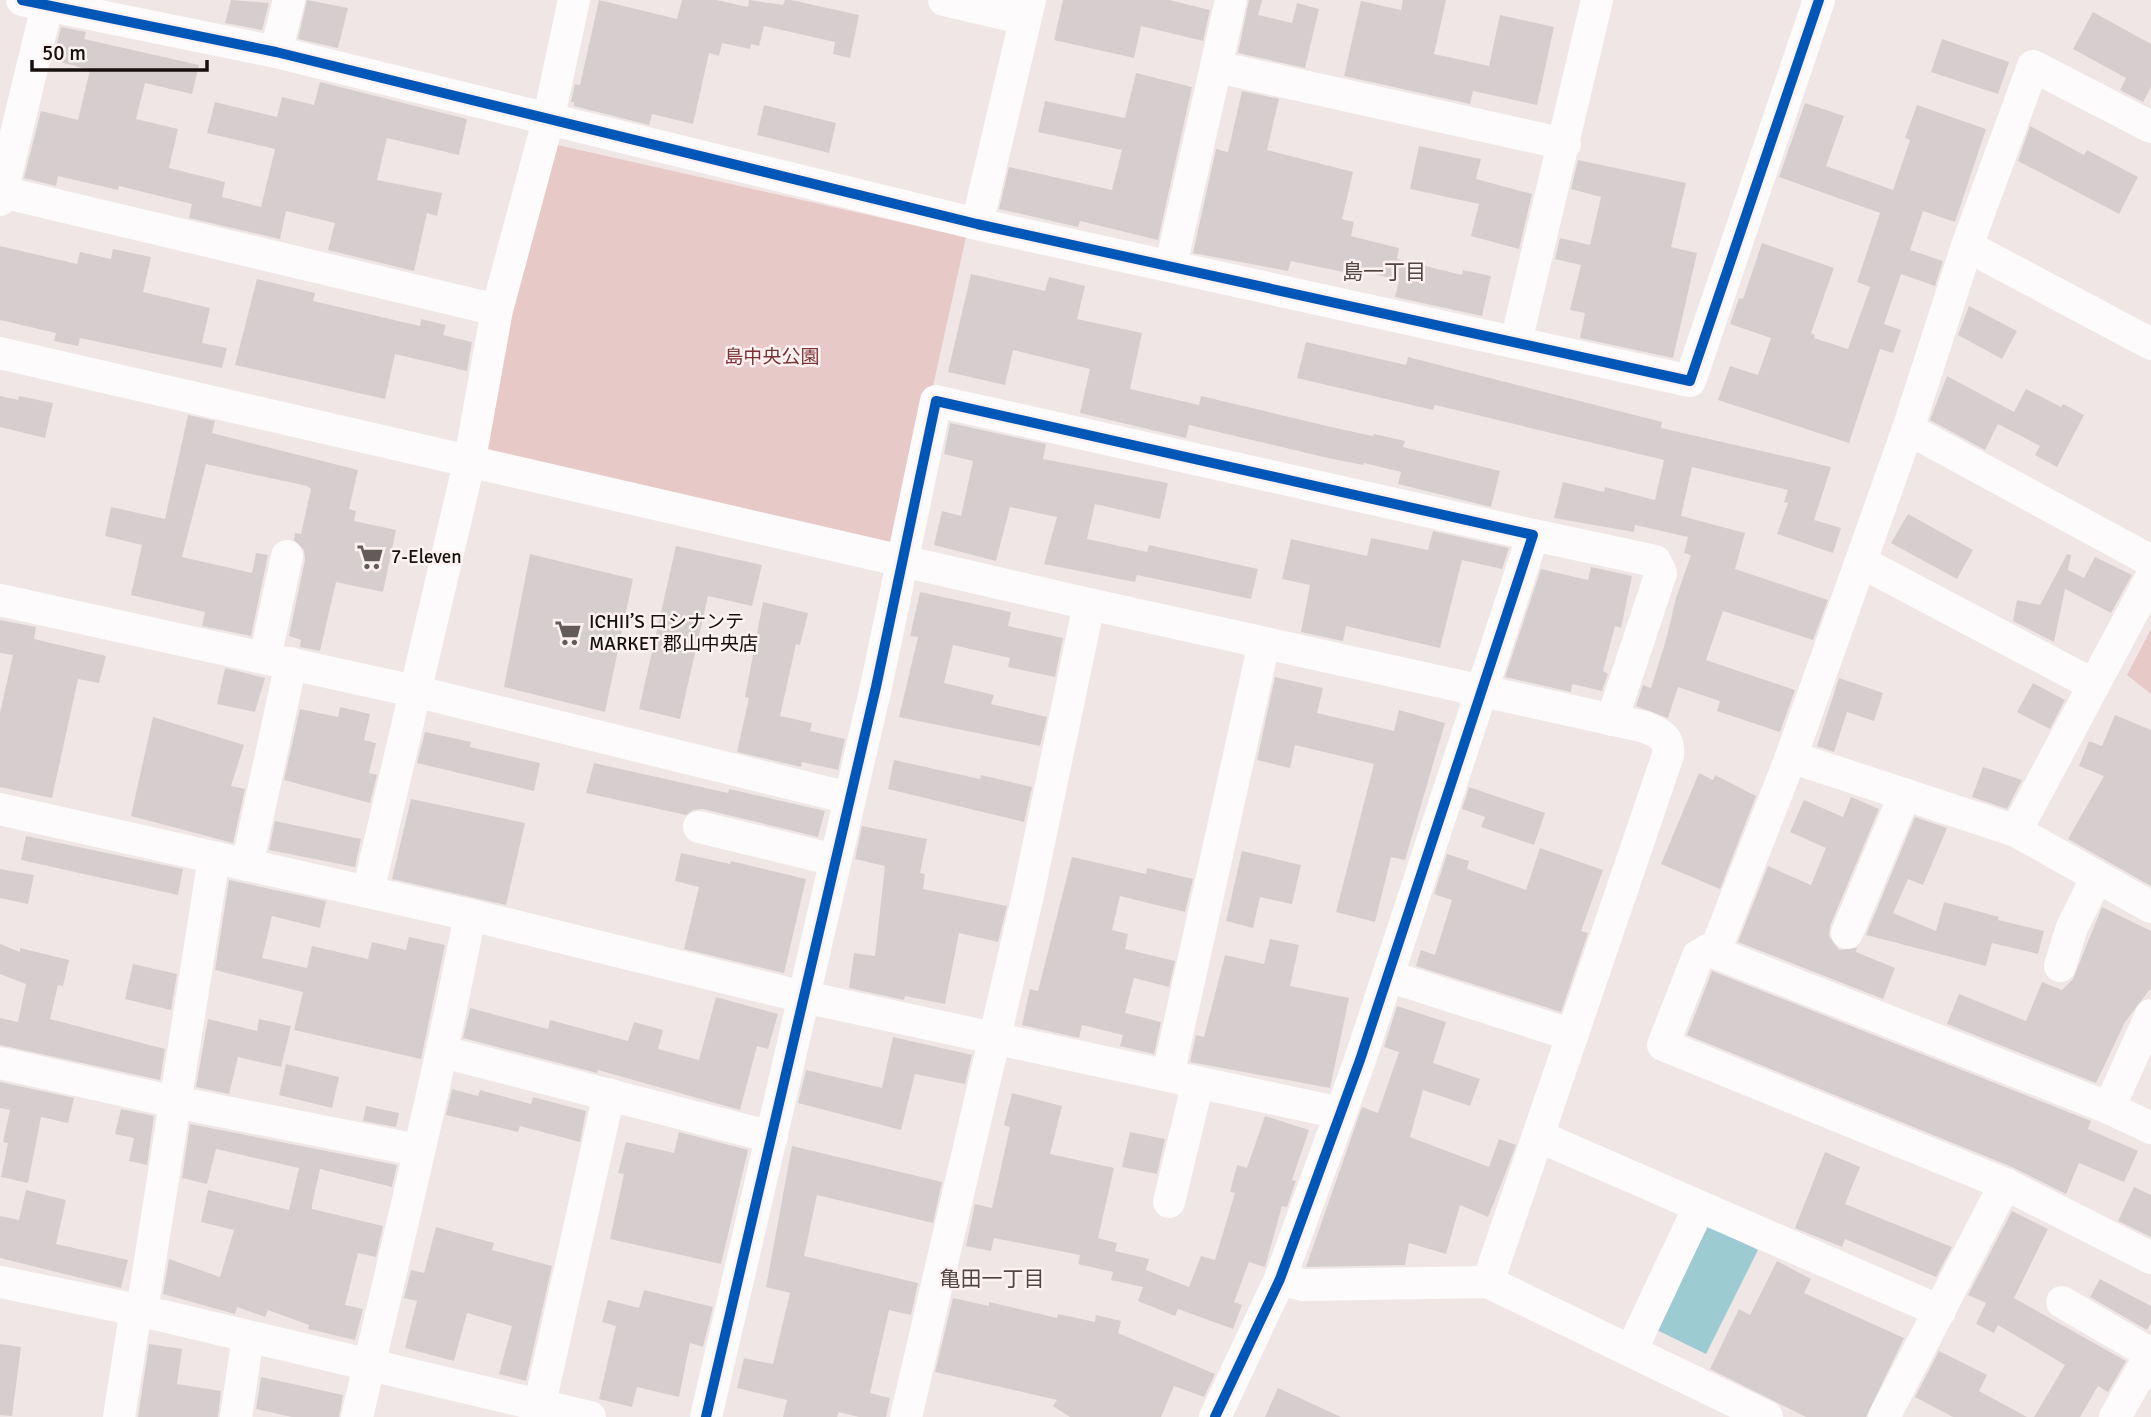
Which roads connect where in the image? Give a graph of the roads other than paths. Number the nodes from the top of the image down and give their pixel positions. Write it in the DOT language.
graph roads {
  1 [pos="289,0"];
  2 [pos="575,0"];
  3 [pos="944,0"];
  4 [pos="1231,0"];
  5 [pos="1597,0"];
  6 [pos="1809,2"];
  7 [pos="35,3"];
  8 [pos="1028,9"];
  9 [pos="276,52"];
  10 [pos="1217,67"];
  11 [pos="548,121"];
  12 [pos="2151,127"];
  13 [pos="1565,144"];
  14 [pos="1,196"];
  15 [pos="977,224"];
  16 [pos="1967,246"];
  17 [pos="1171,265"];
  18 [pos="497,310"];
  19 [pos="1516,342"];
  20 [pos="2151,344"];
  21 [pos="0,353"];
  22 [pos="1908,429"];
  23 [pos="470,459"];
  24 [pos="1533,535"];
  25 [pos="287,556"];
  26 [pos="902,559"];
  27 [pos="2151,561"];
  28 [pos="1861,562"];
  29 [pos="2151,578"];
  30 [pos="0,600"];
  31 [pos="1088,604"];
  32 [pos="1264,643"];
  33 [pos="278,661"];
  34 [pos="2094,685"];
  35 [pos="414,691"];
  36 [pos="1483,691"];
  37 [pos="1612,720"];
  38 [pos="1791,757"];
  39 [pos="1905,794"];
  40 [pos="849,798"];
  41 [pos="0,809"];
  42 [pos="699,827"];
  43 [pos="2016,831"];
  44 [pos="214,858"];
  45 [pos="835,860"];
  46 [pos="247,865"];
  47 [pos="2097,877"];
  48 [pos="368,892"];
  49 [pos="2151,907"];
  50 [pos="470,915"];
  51 [pos="1847,933"];
  52 [pos="1709,950"];
  53 [pos="2060,966"];
  54 [pos="1388,976"];
  55 [pos="804,997"];
  56 [pos="2151,1015"];
  57 [pos="1572,1035"];
  58 [pos="992,1037"];
  59 [pos="443,1052"];
  60 [pos="0,1063"];
  61 [pos="1183,1079"];
  62 [pos="609,1094"];
  63 [pos="174,1102"];
  64 [pos="2109,1108"];
  65 [pos="1340,1113"];
  66 [pos="2151,1128"];
  67 [pos="772,1136"];
  68 [pos="1538,1136"];
  69 [pos="417,1150"];
  70 [pos="2005,1184"];
  71 [pos="1169,1202"];
  72 [pos="1699,1207"];
  73 [pos="2151,1258"];
  74 [pos="1280,1279"];
  75 [pos="0,1282"];
  76 [pos="1488,1282"];
  77 [pos="2062,1302"];
  78 [pos="139,1310"];
  79 [pos="1940,1311"];
  80 [pos="248,1336"];
  81 [pos="1631,1351"];
  82 [pos="2151,1354"];
  83 [pos="370,1364"];
  84 [pos="538,1411"];
  85 [pos="119,1417"];
  86 [pos="236,1417"];
  87 [pos="357,1417"];
  88 [pos="590,1417"];
  89 [pos="706,1417"];
  90 [pos="906,1417"];
  91 [pos="1215,1417"];
  92 [pos="1767,1417"];
  93 [pos="1884,1417"];
  94 [pos="2115,1417"];
  1 -- 9 [label="street"];
  2 -- 11 [label="street"];
  3 -- 8 [label="street"];
  4 -- 10 [label="street"];
  5 -- 13 [label="street"];
  6 -- 19 [label="street"];
  7 -- 9 [label="street"];
  7 -- 14 [label="street"];
  8 -- 15 [label="street"];
  9 -- 11 [label="street"];
  10 -- 13 [label="street"];
  10 -- 17 [label="street"];
  11 -- 15 [label="street"];
  11 -- 18 [label="street"];
  12 -- 16 [label="street"];
  13 -- 19 [label="street"];
  14 -- 18 [label="street"];
  15 -- 17 [label="street"];
  16 -- 20 [label="street"];
  16 -- 22 [label="street"];
  17 -- 19 [label="street"];
  18 -- 23 [label="street"];
  21 -- 23 [label="street"];
  22 -- 27 [label="street"];
  22 -- 28 [label="street"];
  23 -- 26 [label="street"];
  23 -- 35 [label="street"];
  24 -- 26 [label="street"];
  24 -- 36 [label="street"];
  24 -- 37 [label="street"];
  25 -- 33 [label="street"];
  26 -- 31 [label="street"];
  26 -- 40 [label="street"];
  28 -- 34 [label="street"];
  28 -- 38 [label="street"];
  29 -- 34 [label="street"];
  30 -- 33 [label="street"];
  31 -- 32 [label="street"];
  31 -- 58 [label="street"];
  32 -- 36 [label="street"];
  32 -- 61 [label="street"];
  33 -- 35 [label="street"];
  33 -- 46 [label="street"];
  34 -- 43 [label="street"];
  35 -- 40 [label="street"];
  35 -- 48 [label="street"];
  36 -- 37 [label="street"];
  36 -- 54 [label="street"];
  37 -- 57 [label="street"];
  38 -- 39 [label="street"];
  38 -- 52 [label="street"];
  39 -- 43 [label="street"];
  39 -- 51 [label="street"];
  40 -- 45 [label="street"];
  41 -- 44 [label="street"];
  42 -- 45 [label="street"];
  43 -- 47 [label="street"];
  44 -- 46 [label="street"];
  44 -- 63 [label="street"];
  45 -- 55 [label="street"];
  46 -- 48 [label="street"];
  47 -- 49 [label="street"];
  47 -- 53 [label="street"];
  48 -- 50 [label="street"];
  50 -- 55 [label="street"];
  50 -- 59 [label="street"];
  52 -- 64 [label="street"];
  52 -- 70 [label="street"];
  54 -- 57 [label="street"];
  54 -- 65 [label="street"];
  55 -- 58 [label="street"];
  55 -- 67 [label="street"];
  56 -- 64 [label="street"];
  57 -- 68 [label="street"];
  58 -- 61 [label="street"];
  58 -- 90 [label="street"];
  59 -- 62 [label="street"];
  59 -- 69 [label="street"];
  60 -- 63 [label="street"];
  61 -- 65 [label="street"];
  61 -- 71 [label="street"];
  62 -- 67 [label="street"];
  62 -- 84 [label="street"];
  63 -- 69 [label="street"];
  63 -- 78 [label="street"];
  64 -- 66 [label="street"];
  65 -- 74 [label="street"];
  67 -- 89 [label="street"];
  68 -- 72 [label="street"];
  68 -- 76 [label="street"];
  69 -- 83 [label="street"];
  70 -- 73 [label="street"];
  70 -- 79 [label="street"];
  72 -- 79 [label="street"];
  72 -- 81 [label="street"];
  74 -- 76 [label="street"];
  74 -- 91 [label="street"];
  75 -- 78 [label="street"];
  76 -- 81 [label="street"];
  77 -- 82 [label="street"];
  78 -- 80 [label="street"];
  78 -- 85 [label="street"];
  79 -- 93 [label="street"];
  80 -- 83 [label="street"];
  80 -- 86 [label="street"];
  81 -- 92 [label="street"];
  82 -- 94 [label="street"];
  83 -- 84 [label="street"];
  83 -- 87 [label="street"];
  84 -- 88 [label="street"];
}
